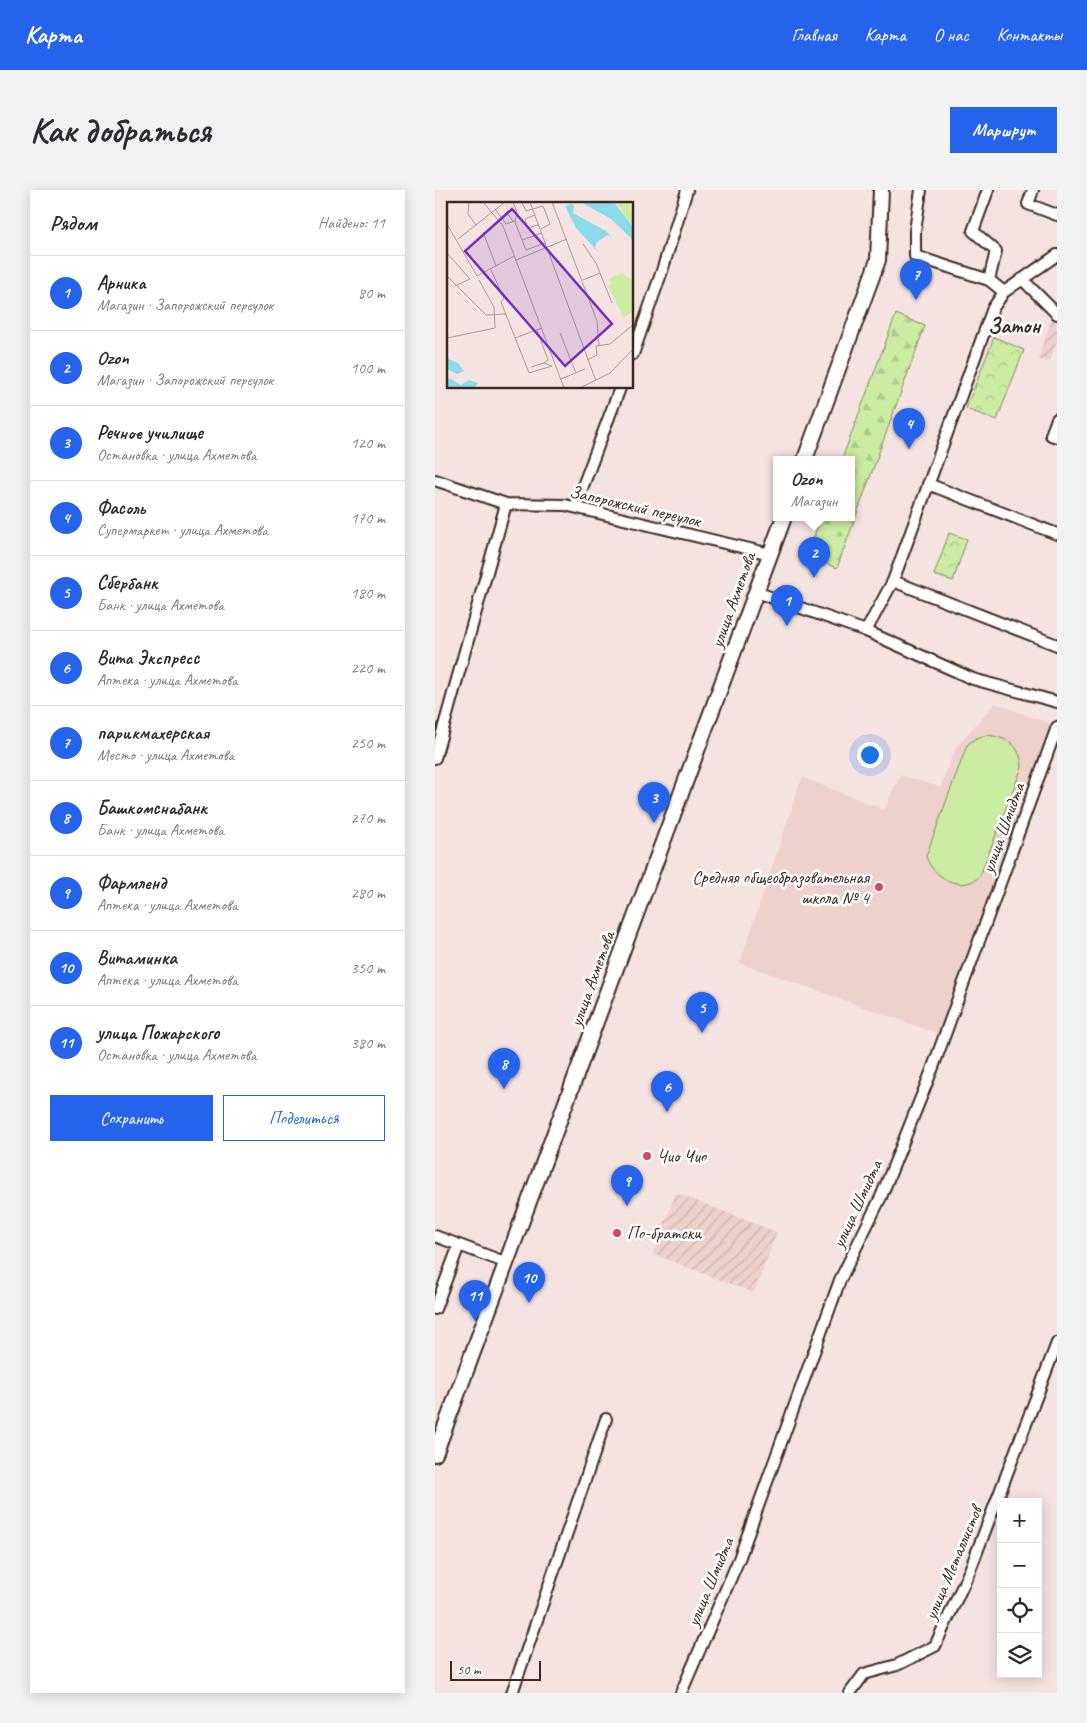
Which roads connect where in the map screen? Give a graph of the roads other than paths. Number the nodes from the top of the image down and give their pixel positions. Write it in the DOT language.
graph roads {
  1 [pos="687,190"];
  2 [pos="881,190"];
  3 [pos="921,190"];
  4 [pos="988,190"];
  5 [pos="1033,190"];
  6 [pos="1057,215"];
  7 [pos="1057,255"];
  8 [pos="1023,279"];
  9 [pos="989,280"];
  10 [pos="1004,292"];
  11 [pos="1057,314"];
  12 [pos="634,351"];
  13 [pos="620,389"];
  14 [pos="1057,419"];
  15 [pos="1057,437"];
  16 [pos="806,456"];
  17 [pos="435,480"];
  18 [pos="928,484"];
  19 [pos="506,504"];
  20 [pos="575,507"];
  21 [pos="782,521"];
  22 [pos="1057,534"];
  23 [pos="770,554"];
  24 [pos="893,581"];
  25 [pos="756,592"];
  26 [pos="866,631"];
  27 [pos="1057,645"];
  28 [pos="1057,702"];
  29 [pos="1057,727"];
  30 [pos="435,758"];
  31 [pos="435,1236"];
  32 [pos="459,1245"];
  33 [pos="507,1263"];
  34 [pos="435,1309"];
  35 [pos="1057,1343"];
  36 [pos="606,1419"];
  37 [pos="435,1454"];
  38 [pos="512,1693"];
  39 [pos="681,1693"];
  40 [pos="850,1693"];
  1 -- 12 [label="street"];
  2 -- 16 [label="main road"];
  3 -- 9 [label="street"];
  4 -- 9 [label="street"];
  5 -- 6 [label="street"];
  7 -- 8 [label="street"];
  8 -- 10 [label="street"];
  8 -- 11 [label="street"];
  9 -- 10 [label="street"];
  10 -- 18 [label="street"];
  13 -- 20 [label="street"];
  14 -- 15 [label="street"];
  17 -- 19 [label="street, Запорожский переулок"];
  18 -- 22 [label="street"];
  18 -- 24 [label="street"];
  19 -- 20 [label="street, Запорожский переулок"];
  19 -- 30 [label="street"];
  20 -- 23 [label="street, Запорожский переулок"];
  21 -- 23 [label="main road, улица Ахметова"];
  23 -- 25 [label="main road, улица Ахметова"];
  24 -- 26 [label="street"];
  24 -- 27 [label="street"];
  25 -- 26 [label="street"];
  25 -- 33 [label="main road, улица Ахметова"];
  26 -- 28 [label="street"];
  29 -- 39 [label="street, улица Шмидта"];
  31 -- 32 [label="street"];
  32 -- 33 [label="street"];
  32 -- 34 [label="street"];
  33 -- 37 [label="main road, улица Ахметова"];
  35 -- 40 [label="street, улица Металлистов"];
  36 -- 38 [label="street"];
}
